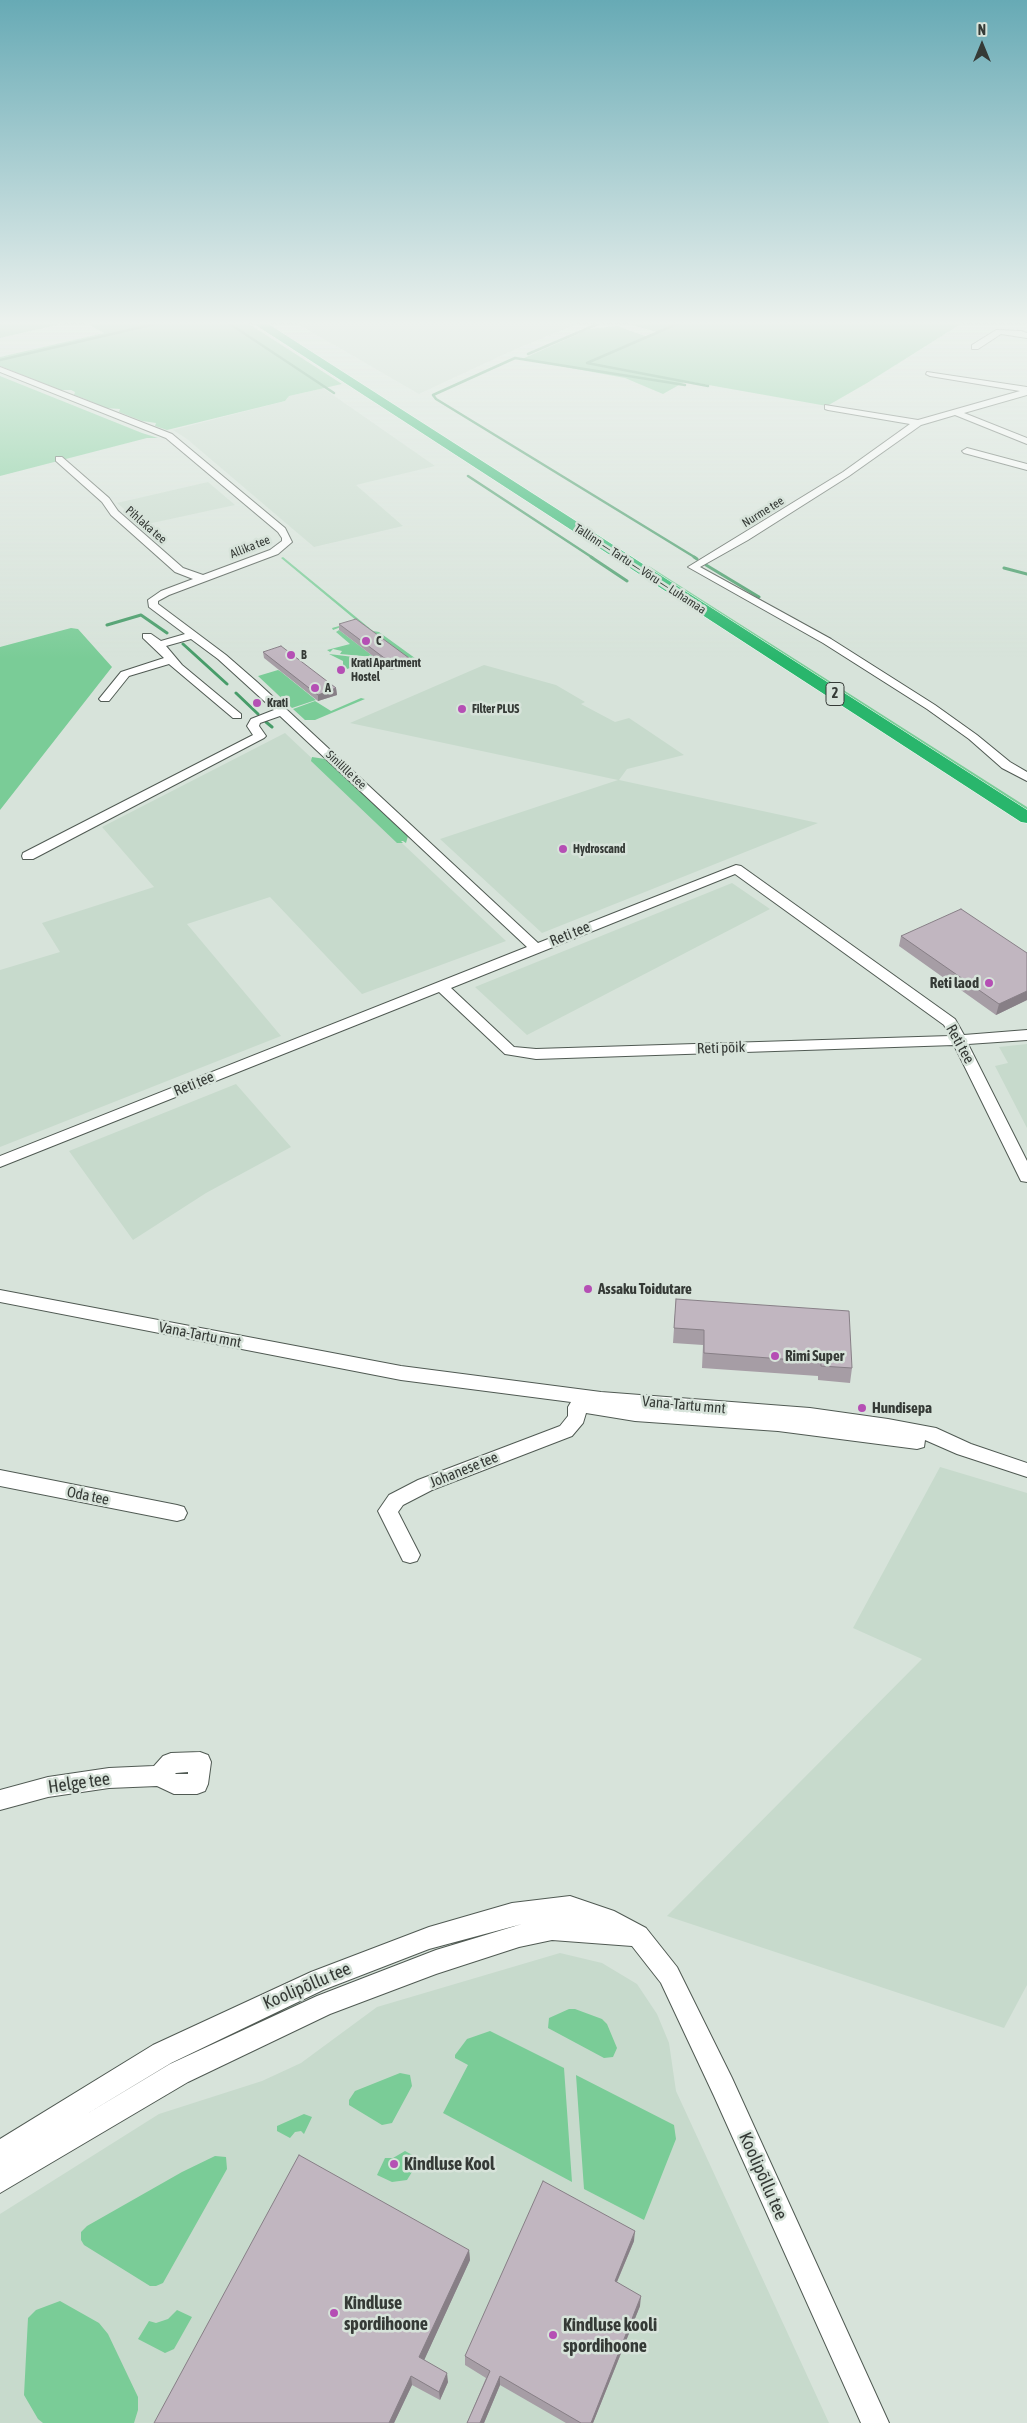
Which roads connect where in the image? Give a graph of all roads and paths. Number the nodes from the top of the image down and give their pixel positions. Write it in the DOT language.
graph roads {
  1 [pos="161,433"];
  2 [pos="430,433"];
  3 [pos="450,433"];
  4 [pos="903,433"];
  5 [pos="1003,433"];
  6 [pos="1027,439"];
  7 [pos="967,451"];
  8 [pos="59,459"];
  9 [pos="1027,467"];
  10 [pos="203,579"];
  11 [pos="153,600"];
  12 [pos="194,635"];
  13 [pos="148,636"];
  14 [pos="158,645"];
  15 [pos="172,659"];
  16 [pos="105,699"];
  17 [pos="282,711"];
  18 [pos="237,716"];
  19 [pos="1027,777"];
  20 [pos="1027,800"];
  21 [pos="1027,818"];
  22 [pos="28,856"];
  23 [pos="535,947"];
  24 [pos="441,986"];
  25 [pos="1027,1035"];
  26 [pos="960,1040"];
  27 [pos="0,1162"];
  28 [pos="1027,1177"];
  29 [pos="0,1296"];
  30 [pos="401,1373"];
  31 [pos="577,1407"];
  32 [pos="964,1449"];
  33 [pos="1027,1470"];
  34 [pos="0,1478"];
  35 [pos="177,1513"];
  36 [pos="410,1555"];
  37 [pos="159,1776"];
  38 [pos="0,1800"];
  39 [pos="638,1936"];
  40 [pos="0,2153"];
  41 [pos="0,2180"];
  42 [pos="875,2423"];
  1 -- 10 [label="street, Allika tee"];
  2 -- 21 [label="highway, Tallinn — Tartu — Võru — Luhamaa / 2"];
  3 -- 20 [label="highway, Tallinn — Tartu — Võru — Luhamaa / 2"];
  4 -- 19 [label="street, Nurme tee"];
  5 -- 6 [label="street"];
  7 -- 9 [label="street"];
  8 -- 10 [label="street, Pihlaka tee"];
  10 -- 11 [label="street, Allika tee"];
  11 -- 12 [label="street, Sinilille tee"];
  12 -- 14 [label="street"];
  12 -- 17 [label="street, Sinilille tee"];
  13 -- 14 [label="street"];
  14 -- 15 [label="street"];
  15 -- 16 [label="street"];
  15 -- 18 [label="street"];
  17 -- 22 [label="street"];
  17 -- 23 [label="street, Sinilille tee"];
  23 -- 24 [label="street, Reti tee"];
  23 -- 26 [label="street, Reti tee"];
  24 -- 26 [label="street, Reti põik"];
  24 -- 27 [label="street, Reti tee"];
  25 -- 26 [label="street, Reti põik"];
  26 -- 28 [label="street, Reti tee"];
  29 -- 30 [label="street, Vana-Tartu mnt"];
  30 -- 31 [label="street, Vana-Tartu mnt"];
  30 -- 32 [label="street, Vana-Tartu mnt"];
  31 -- 32 [label="street, Vana-Tartu mnt"];
  31 -- 36 [label="street, Johanese tee"];
  32 -- 33 [label="street, Vana-Tartu mnt"];
  34 -- 35 [label="street, Oda tee"];
  37 -- 38 [label="street, Helge tee"];
  39 -- 40 [label="street, Koolipõllu tee"];
  39 -- 41 [label="street"];
  39 -- 42 [label="street, Koolipõllu tee"];
}
